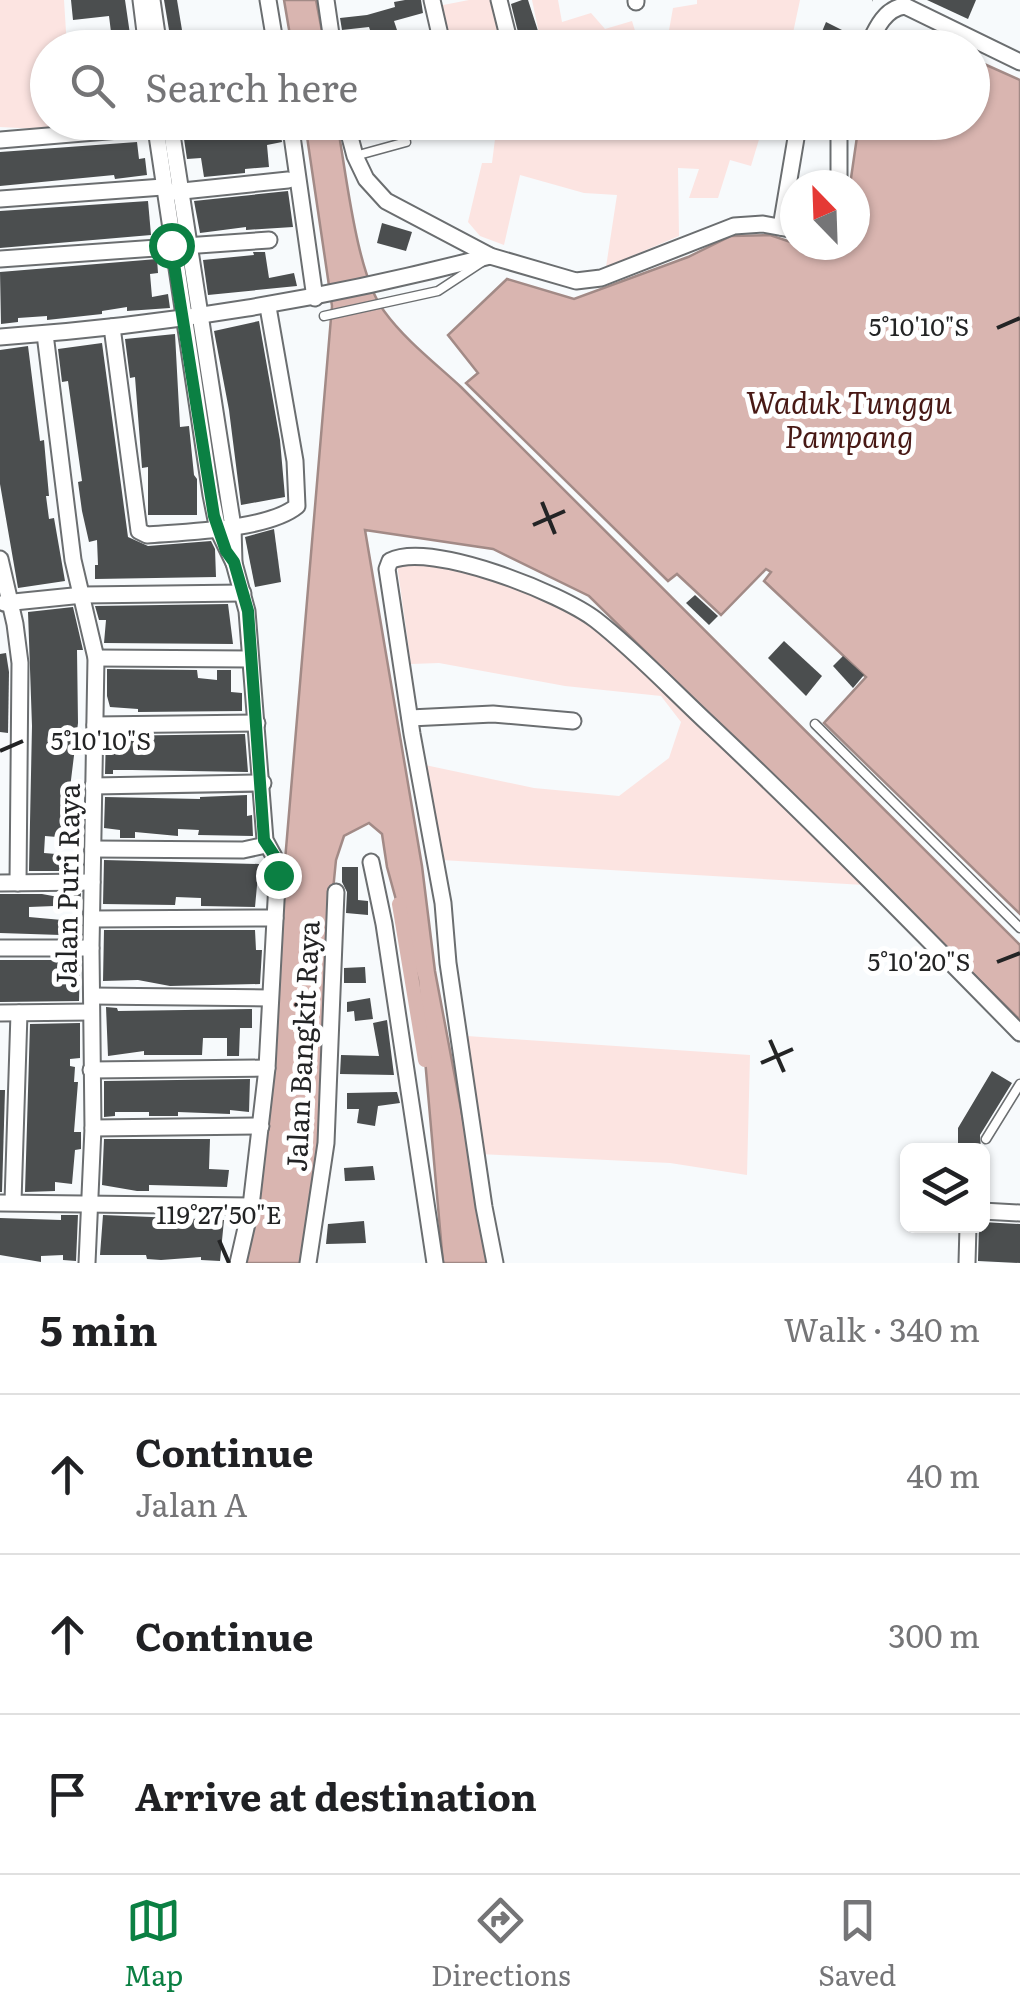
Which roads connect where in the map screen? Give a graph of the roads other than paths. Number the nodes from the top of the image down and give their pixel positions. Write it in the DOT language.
graph roads {
  1 [pos="141,0"];
  2 [pos="152,0"];
  3 [pos="268,0"];
  4 [pos="326,0"];
  5 [pos="432,0"];
  6 [pos="499,0"];
  7 [pos="873,0"];
  8 [pos="888,13"];
  9 [pos="145,30"];
  10 [pos="157,30"];
  11 [pos="273,30"];
  12 [pos="330,30"];
  13 [pos="439,30"];
  14 [pos="506,30"];
  15 [pos="877,30"];
  16 [pos="955,30"];
  17 [pos="990,47"];
  18 [pos="1020,62"];
  19 [pos="30,137"];
  20 [pos="0,140"];
  21 [pos="163,140"];
  22 [pos="293,140"];
  23 [pos="351,140"];
  24 [pos="796,140"];
  25 [pos="840,140"];
  26 [pos="406,142"];
  27 [pos="355,156"];
  28 [pos="793,170"];
  29 [pos="839,170"];
  30 [pos="288,180"];
  31 [pos="168,190"];
  32 [pos="0,198"];
  33 [pos="780,227"];
  34 [pos="269,240"];
  35 [pos="171,245"];
  36 [pos="190,246"];
  37 [pos="490,256"];
  38 [pos="0,259"];
  39 [pos="317,297"];
  40 [pos="268,307"];
  41 [pos="202,316"];
  42 [pos="324,316"];
  43 [pos="183,319"];
  44 [pos="112,327"];
  45 [pos="44,334"];
  46 [pos="204,336"];
  47 [pos="0,337"];
  48 [pos="186,340"];
  49 [pos="225,528"];
  50 [pos="0,559"];
  51 [pos="243,594"];
  52 [pos="83,595"];
  53 [pos="5,602"];
  54 [pos="96,658"];
  55 [pos="250,659"];
  56 [pos="410,718"];
  57 [pos="574,721"];
  58 [pos="258,723"];
  59 [pos="95,724"];
  60 [pos="815,724"];
  61 [pos="262,783"];
  62 [pos="94,786"];
  63 [pos="0,814"];
  64 [pos="19,814"];
  65 [pos="266,845"];
  66 [pos="93,849"];
  67 [pos="371,862"];
  68 [pos="18,882"];
  69 [pos="92,882"];
  70 [pos="0,883"];
  71 [pos="336,892"];
  72 [pos="275,918"];
  73 [pos="92,919"];
  74 [pos="1020,928"];
  75 [pos="0,948"];
  76 [pos="91,948"];
  77 [pos="269,998"];
  78 [pos="91,1004"];
  79 [pos="0,1013"];
  80 [pos="19,1013"];
  81 [pos="1020,1032"];
  82 [pos="267,1068"];
  83 [pos="91,1070"];
  84 [pos="1020,1084"];
  85 [pos="262,1126"];
  86 [pos="93,1128"];
  87 [pos="986,1139"];
  88 [pos="90,1202"];
  89 [pos="6,1203"];
  90 [pos="251,1206"];
  91 [pos="990,1211"];
  92 [pos="1020,1213"];
  93 [pos="968,1233"];
  94 [pos="87,1263"];
  95 [pos="238,1263"];
  96 [pos="308,1263"];
  97 [pos="435,1263"];
  98 [pos="495,1263"];
  99 [pos="967,1263"];
  1 -- 9 [label="street"];
  2 -- 10 [label="street"];
  3 -- 11 [label="street"];
  4 -- 12 [label="street"];
  5 -- 13 [label="street"];
  6 -- 14 [label="street"];
  7 -- 8 [label="street"];
  8 -- 15 [label="street"];
  8 -- 16 [label="street"];
  17 -- 18 [label="street"];
  19 -- 20 [label="street"];
  21 -- 31 [label="street"];
  22 -- 39 [label="street"];
  23 -- 27 [label="street"];
  24 -- 28 [label="street"];
  25 -- 29 [label="street"];
  26 -- 27 [label="lane"];
  27 -- 37 [label="street"];
  30 -- 31 [label="street"];
  31 -- 32 [label="street"];
  31 -- 35 [label="street"];
  31 -- 36 [label="street"];
  33 -- 37 [label="street"];
  34 -- 36 [label="street"];
  35 -- 36 [label="street"];
  35 -- 38 [label="street"];
  35 -- 43 [label="street"];
  36 -- 41 [label="street"];
  37 -- 39 [label="street"];
  37 -- 42 [label="lane"];
  39 -- 40 [label="street"];
  40 -- 41 [label="street"];
  40 -- 49 [label="street"];
  41 -- 43 [label="street"];
  41 -- 46 [label="street"];
  43 -- 44 [label="street"];
  43 -- 48 [label="street"];
  44 -- 45 [label="street"];
  44 -- 49 [label="street"];
  45 -- 47 [label="street"];
  45 -- 52 [label="street, Jalan Puri Raya"];
  46 -- 48 [label="street"];
  46 -- 49 [label="street"];
  48 -- 49 [label="street"];
  49 -- 51 [label="street"];
  50 -- 53 [label="street"];
  51 -- 52 [label="street"];
  51 -- 55 [label="street"];
  52 -- 53 [label="street"];
  52 -- 54 [label="street, Jalan Puri Raya"];
  53 -- 64 [label="street"];
  54 -- 55 [label="street"];
  54 -- 59 [label="street, Jalan Puri Raya"];
  55 -- 58 [label="street"];
  56 -- 57 [label="street"];
  56 -- 81 [label="street"];
  56 -- 98 [label="street"];
  58 -- 59 [label="street"];
  58 -- 61 [label="street"];
  59 -- 62 [label="street, Jalan Puri Raya"];
  60 -- 74 [label="lane"];
  61 -- 62 [label="street"];
  61 -- 65 [label="street"];
  62 -- 66 [label="street, Jalan Puri Raya"];
  63 -- 64 [label="street"];
  64 -- 68 [label="street"];
  65 -- 66 [label="street"];
  65 -- 72 [label="street"];
  66 -- 69 [label="street, Jalan Puri Raya"];
  67 -- 97 [label="street"];
  68 -- 69 [label="street"];
  68 -- 70 [label="street"];
  69 -- 73 [label="street, Jalan Puri Raya"];
  71 -- 96 [label="street, Jalan Bangkit Raya"];
  72 -- 73 [label="street"];
  72 -- 77 [label="street"];
  73 -- 76 [label="street, Jalan Puri Raya"];
  75 -- 76 [label="street"];
  76 -- 78 [label="street, Jalan Puri Raya"];
  77 -- 78 [label="street"];
  77 -- 82 [label="street"];
  78 -- 80 [label="street"];
  78 -- 83 [label="street, Jalan Puri Raya"];
  79 -- 80 [label="street"];
  80 -- 89 [label="street"];
  82 -- 83 [label="street"];
  82 -- 85 [label="street"];
  83 -- 86 [label="street, Jalan Puri Raya"];
  84 -- 87 [label="lane"];
  85 -- 86 [label="street"];
  85 -- 90 [label="street"];
  86 -- 88 [label="street, Jalan Puri Raya"];
  88 -- 89 [label="street"];
  88 -- 90 [label="street"];
  88 -- 94 [label="street, Jalan Puri Raya"];
  90 -- 95 [label="street"];
  91 -- 92 [label="street"];
  93 -- 99 [label="street"];
}
